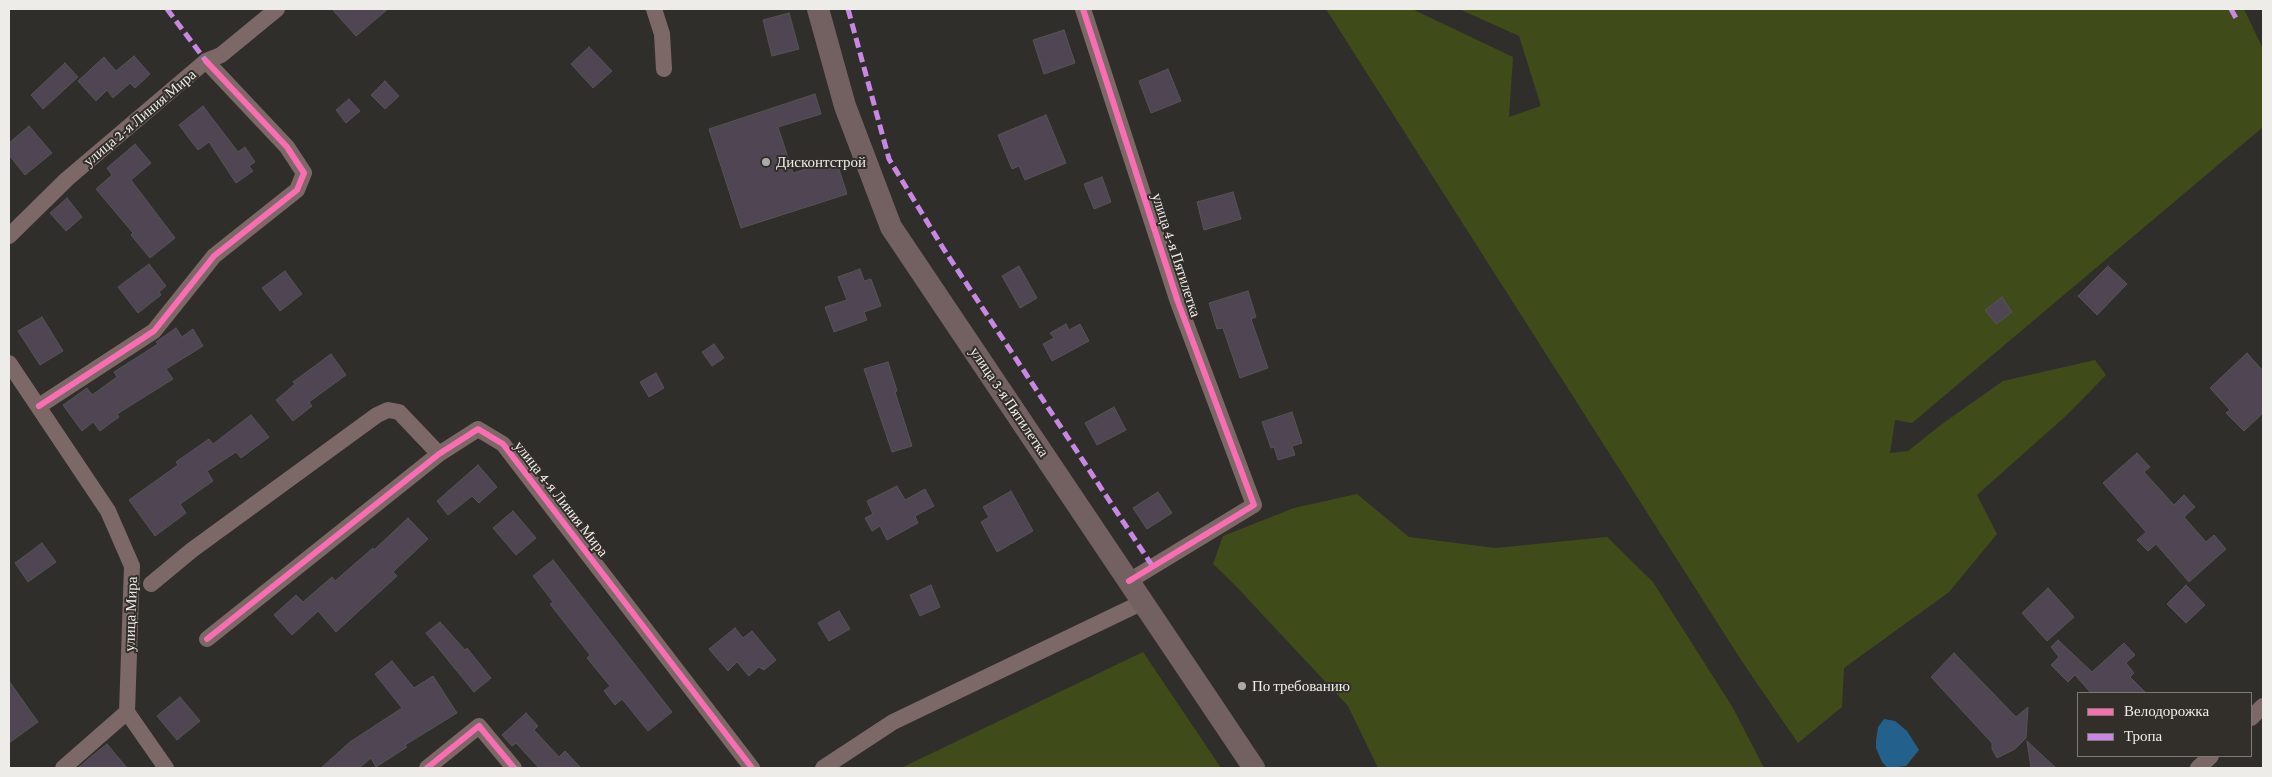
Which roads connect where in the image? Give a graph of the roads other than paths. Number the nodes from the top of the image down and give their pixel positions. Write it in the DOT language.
graph roads {
  1 [pos="277,9"];
  2 [pos="654,9"];
  3 [pos="818,9"];
  4 [pos="1083,9"];
  5 [pos="206,61"];
  6 [pos="664,69"];
  7 [pos="9,236"];
  8 [pos="9,363"];
  9 [pos="39,406"];
  10 [pos="439,454"];
  11 [pos="1129,581"];
  12 [pos="150,584"];
  13 [pos="1143,602"];
  14 [pos="206,639"];
  15 [pos="2263,706"];
  16 [pos="127,712"];
  17 [pos="2252,717"];
  18 [pos="2210,757"];
  19 [pos="63,768"];
  20 [pos="166,768"];
  21 [pos="427,768"];
  22 [pos="514,768"];
  23 [pos="752,768"];
  24 [pos="823,768"];
  25 [pos="1254,768"];
  26 [pos="2198,768"];
  1 -- 5 [label="street, улица 2-я Линия Мира"];
  2 -- 6 [label="street"];
  3 -- 11 [label="main road, улица 3-я Пятилетка"];
  4 -- 11 [label="street, улица 4-я Пятилетка"];
  5 -- 7 [label="street, улица 2-я Линия Мира"];
  5 -- 9 [label="street"];
  8 -- 9 [label="street, улица Мира"];
  9 -- 16 [label="street, улица Мира"];
  10 -- 12 [label="street"];
  10 -- 14 [label="street, улица 4-я Линия Мира"];
  10 -- 23 [label="street, улица 4-я Линия Мира"];
  11 -- 13 [label="main road, улица 3-я Пятилетка"];
  13 -- 24 [label="street"];
  13 -- 25 [label="main road, улица 3-я Пятилетка"];
  15 -- 17 [label="street"];
  16 -- 19 [label="street"];
  16 -- 20 [label="street"];
  18 -- 26 [label="street"];
  21 -- 22 [label="street"];
}
